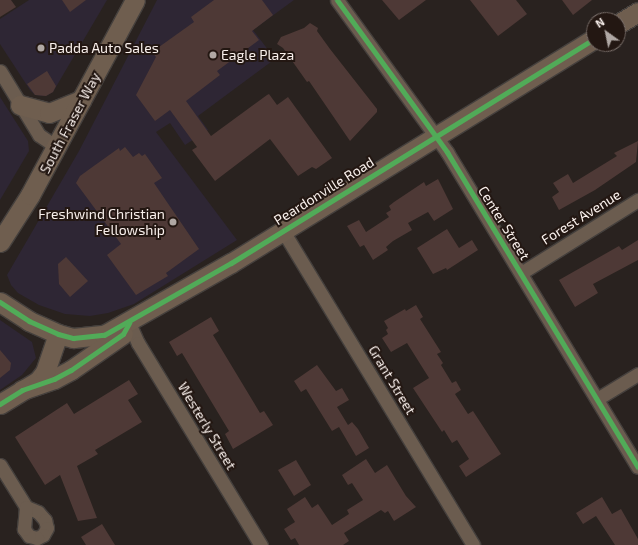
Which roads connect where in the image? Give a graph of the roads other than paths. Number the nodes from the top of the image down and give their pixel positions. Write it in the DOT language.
graph roads {
  1 [pos="135,0"];
  2 [pos="338,0"];
  3 [pos="638,12"];
  4 [pos="626,19"];
  5 [pos="586,44"];
  6 [pos="0,71"];
  7 [pos="81,100"];
  8 [pos="20,105"];
  9 [pos="436,136"];
  10 [pos="57,147"];
  11 [pos="638,200"];
  12 [pos="283,231"];
  13 [pos="0,242"];
  14 [pos="521,273"];
  15 [pos="0,302"];
  16 [pos="129,323"];
  17 [pos="58,334"];
  18 [pos="638,374"];
  19 [pos="22,390"];
  20 [pos="597,399"];
  21 [pos="0,404"];
  22 [pos="0,466"];
  23 [pos="638,467"];
  24 [pos="26,507"];
  25 [pos="261,545"];
  26 [pos="473,545"];
  1 -- 7 [label="main road, South Fraser Way"];
  2 -- 9 [label="street, Center Street"];
  3 -- 4 [label="main road"];
  5 -- 9 [label="main road, Peardonville Road"];
  6 -- 8 [label="street"];
  7 -- 8 [label="main road"];
  7 -- 10 [label="main road, South Fraser Way"];
  8 -- 10 [label="street"];
  9 -- 12 [label="main road, Peardonville Road"];
  9 -- 14 [label="street, Center Street"];
  10 -- 13 [label="main road, South Fraser Way"];
  11 -- 14 [label="street, Forest Avenue"];
  12 -- 16 [label="main road, Peardonville Road"];
  12 -- 26 [label="street, Grant Street"];
  14 -- 20 [label="street, Center Street"];
  15 -- 17 [label="main road, Peardonville Road"];
  16 -- 17 [label="main road, Peardonville Road"];
  16 -- 19 [label="main road"];
  16 -- 25 [label="street, Westerly Street"];
  17 -- 19 [label="main road"];
  18 -- 20 [label="street"];
  19 -- 21 [label="main road"];
  20 -- 23 [label="street, Center Street"];
  22 -- 24 [label="street"];
}
